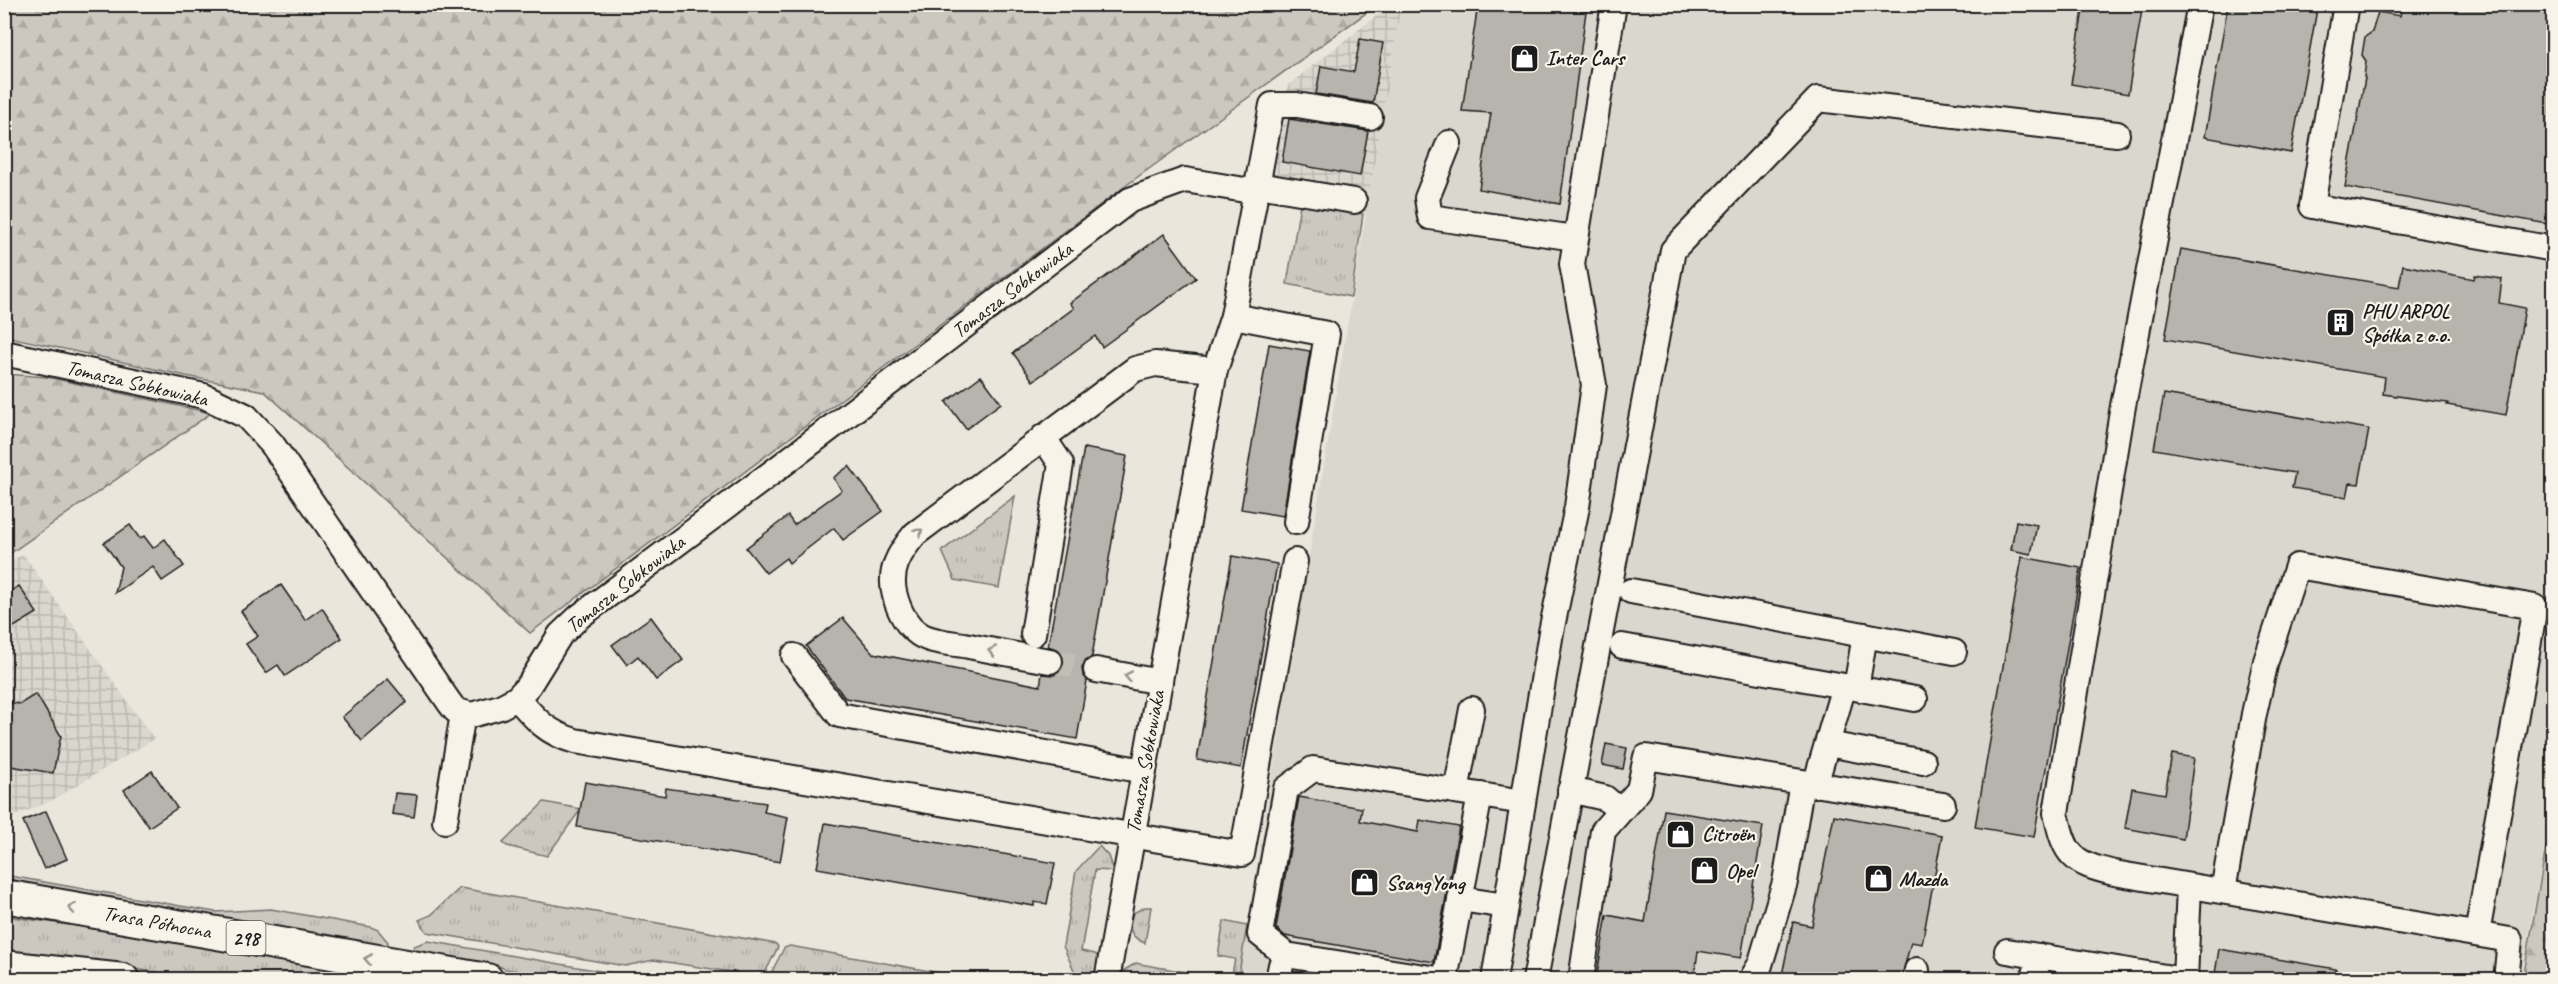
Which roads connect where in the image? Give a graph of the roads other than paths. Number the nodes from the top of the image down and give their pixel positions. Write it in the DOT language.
graph roads {
  1 [pos="1614,4"];
  2 [pos="2200,4"];
  3 [pos="2346,4"];
  4 [pos="1370,117"];
  5 [pos="2117,135"];
  6 [pos="1449,143"];
  7 [pos="1257,189"];
  8 [pos="1354,201"];
  9 [pos="1575,238"];
  10 [pos="2553,249"];
  11 [pos="1233,316"];
  12 [pos="4,353"];
  13 [pos="1215,370"];
  14 [pos="1043,437"];
  15 [pos="1296,522"];
  16 [pos="1295,561"];
  17 [pos="1631,591"];
  18 [pos="1033,634"];
  19 [pos="1865,635"];
  20 [pos="1622,646"];
  21 [pos="1954,652"];
  22 [pos="794,656"];
  23 [pos="1050,661"];
  24 [pos="1096,670"];
  25 [pos="1160,682"];
  26 [pos="1850,687"];
  27 [pos="517,698"];
  28 [pos="1915,699"];
  29 [pos="1472,709"];
  30 [pos="463,714"];
  31 [pos="1828,744"];
  32 [pos="1923,762"];
  33 [pos="1144,771"];
  34 [pos="1809,783"];
  35 [pos="1570,790"];
  36 [pos="1456,791"];
  37 [pos="1480,795"];
  38 [pos="1523,802"];
  39 [pos="1943,805"];
  40 [pos="1620,811"];
  41 [pos="445,821"];
  42 [pos="1132,837"];
  43 [pos="2189,886"];
  44 [pos="2223,891"];
  45 [pos="4,896"];
  46 [pos="1460,899"];
  47 [pos="1506,906"];
  48 [pos="2477,934"];
  49 [pos="2007,951"];
  50 [pos="1286,955"];
  51 [pos="2038,956"];
  52 [pos="4,966"];
  53 [pos="60,973"];
  54 [pos="2125,975"];
  55 [pos="20,980"];
  56 [pos="123,980"];
  57 [pos="487,980"];
  58 [pos="1107,980"];
  59 [pos="1278,980"];
  60 [pos="1444,980"];
  61 [pos="1494,980"];
  62 [pos="1535,980"];
  63 [pos="1581,980"];
  64 [pos="1751,980"];
  65 [pos="2031,980"];
  66 [pos="2185,980"];
  67 [pos="2506,980"];
  1 -- 9 [label="street"];
  2 -- 43 [label="street"];
  3 -- 10 [label="street"];
  4 -- 7 [label="street, Tomasza Sobkowiaka"];
  5 -- 35 [label="street"];
  6 -- 9 [label="street"];
  7 -- 8 [label="street"];
  7 -- 11 [label="street, Tomasza Sobkowiaka"];
  7 -- 27 [label="street, Tomasza Sobkowiaka"];
  9 -- 38 [label="street"];
  11 -- 13 [label="street, Tomasza Sobkowiaka"];
  11 -- 15 [label="street"];
  12 -- 30 [label="street, Tomasza Sobkowiaka"];
  13 -- 14 [label="street"];
  13 -- 25 [label="street, Tomasza Sobkowiaka"];
  14 -- 18 [label="street"];
  23 -- 14 [label="street, one-way"];
  16 -- 42 [label="street"];
  17 -- 19 [label="street"];
  19 -- 21 [label="street"];
  19 -- 26 [label="street"];
  20 -- 26 [label="street"];
  22 -- 33 [label="street"];
  25 -- 24 [label="street, one-way"];
  25 -- 33 [label="street, Tomasza Sobkowiaka"];
  26 -- 28 [label="street"];
  26 -- 31 [label="street"];
  27 -- 30 [label="street, Tomasza Sobkowiaka"];
  27 -- 42 [label="street"];
  29 -- 36 [label="street"];
  30 -- 41 [label="street"];
  31 -- 32 [label="street"];
  31 -- 34 [label="street"];
  33 -- 42 [label="street, Tomasza Sobkowiaka"];
  34 -- 39 [label="street"];
  34 -- 40 [label="street"];
  34 -- 64 [label="street"];
  35 -- 40 [label="street"];
  35 -- 62 [label="street"];
  36 -- 37 [label="street"];
  36 -- 50 [label="street"];
  37 -- 38 [label="street"];
  37 -- 46 [label="street"];
  38 -- 47 [label="street"];
  40 -- 63 [label="street"];
  42 -- 58 [label="street, Tomasza Sobkowiaka"];
  43 -- 44 [label="street"];
  43 -- 66 [label="street"];
  44 -- 48 [label="street"];
  44 -- 48 [label="street"];
  57 -- 45 [label="main road, Trasa Północna / 298, one-way"];
  46 -- 47 [label="street"];
  46 -- 60 [label="street"];
  47 -- 61 [label="street"];
  48 -- 67 [label="street"];
  49 -- 51 [label="street"];
  50 -- 59 [label="street"];
  50 -- 60 [label="street"];
  51 -- 54 [label="street"];
  51 -- 65 [label="street"];
  52 -- 53 [label="main road"];
  53 -- 55 [label="main road"];
  53 -- 56 [label="main road"];
  54 -- 66 [label="street"];
}
